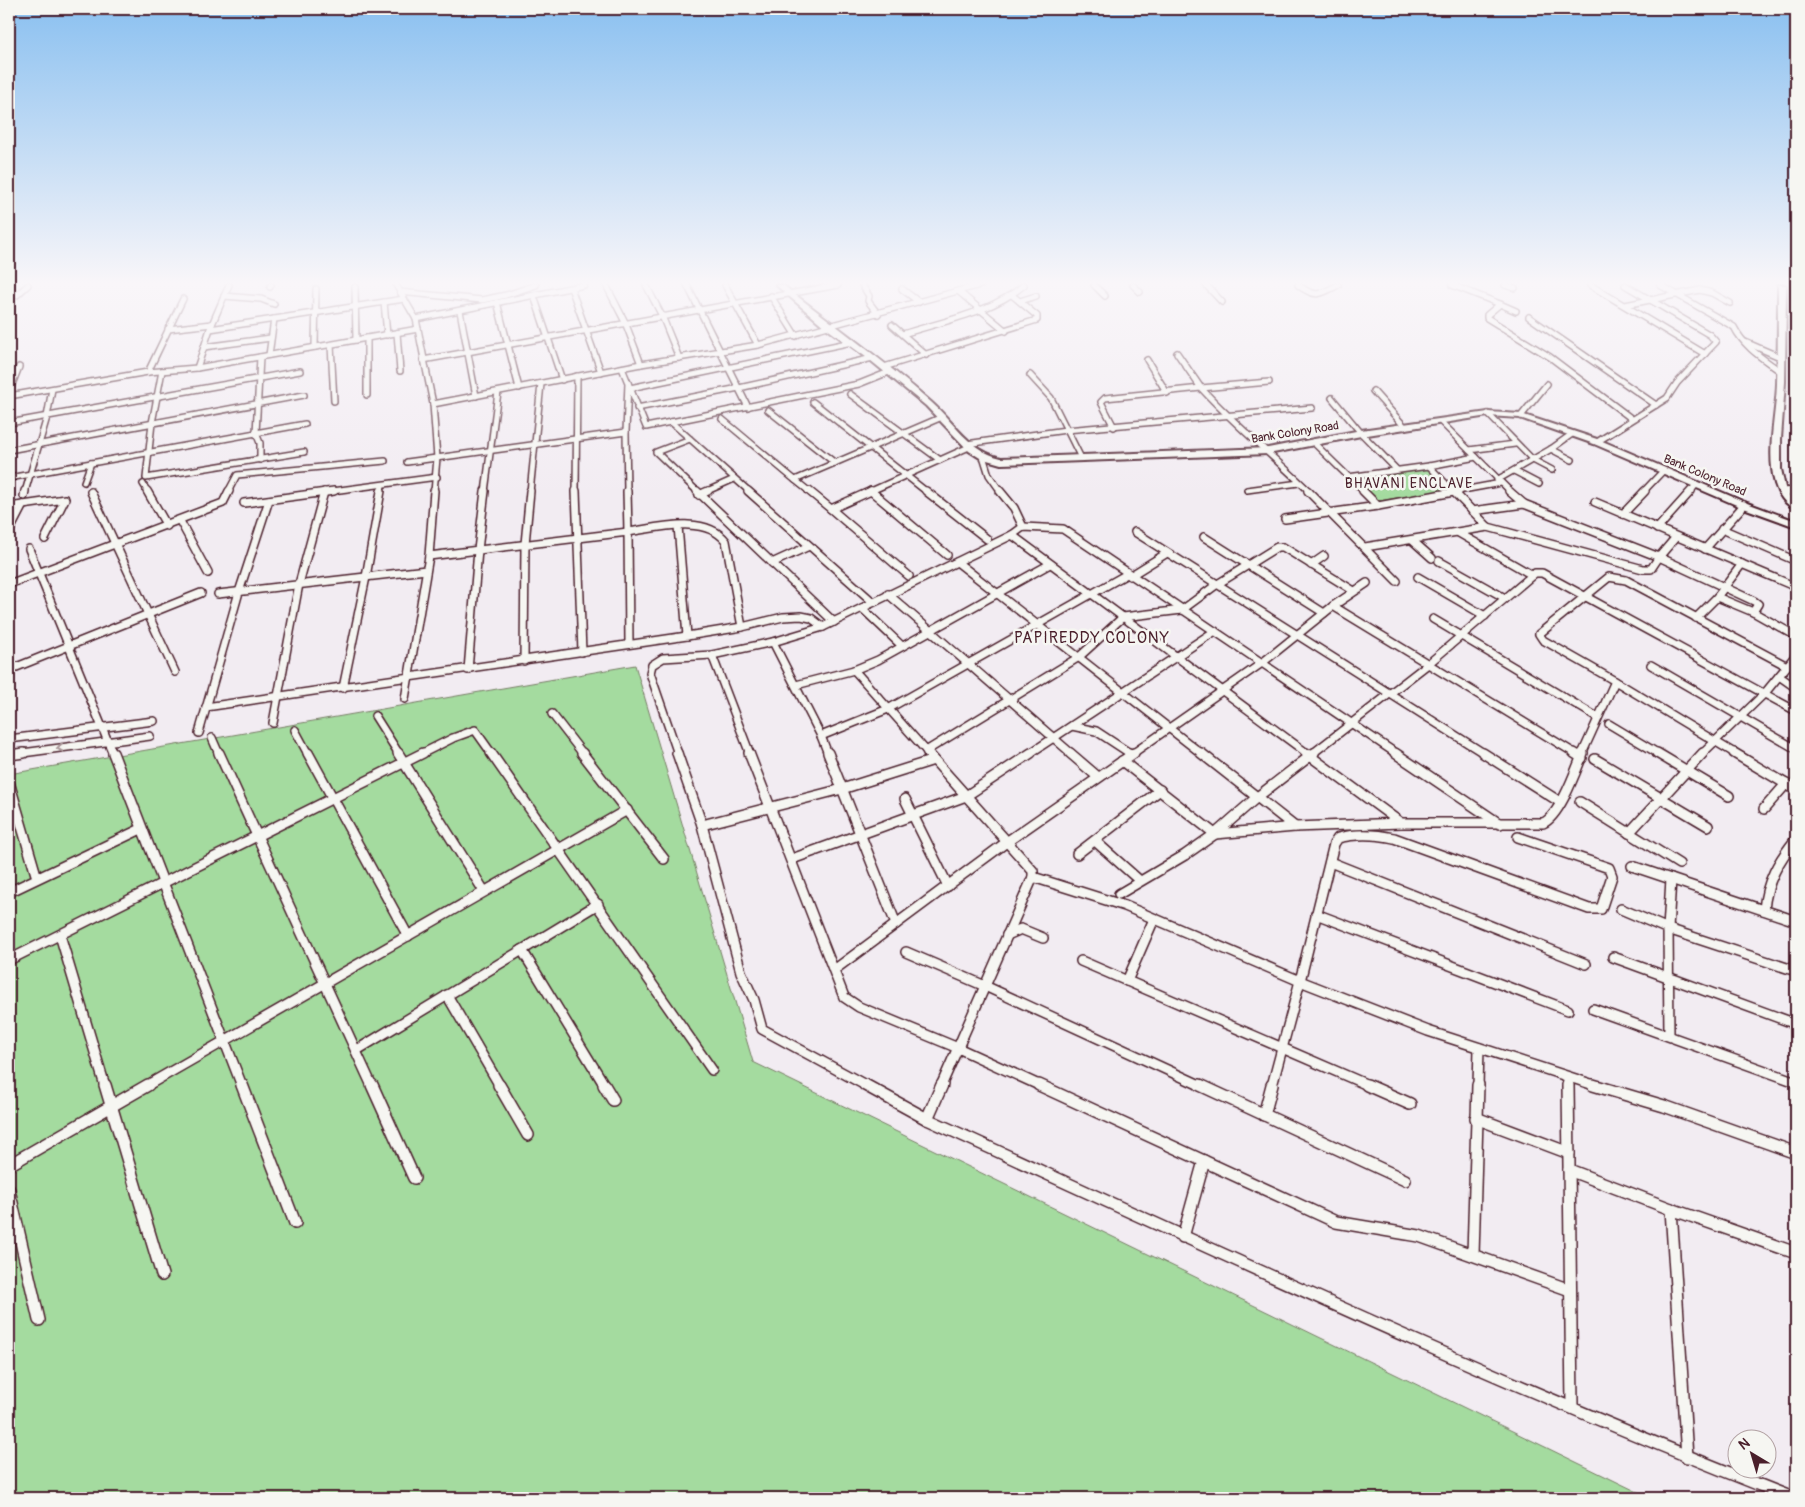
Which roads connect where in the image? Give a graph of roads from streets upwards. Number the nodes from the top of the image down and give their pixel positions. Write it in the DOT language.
graph roads {
  1 [pos="156,355"];
  2 [pos="201,355"];
  3 [pos="268,355"];
  4 [pos="332,355"];
  5 [pos="367,355"];
  6 [pos="399,355"];
  7 [pos="422,355"];
  8 [pos="446,355"];
  9 [pos="469,355"];
  10 [pos="511,355"];
  11 [pos="554,355"];
  12 [pos="595,355"];
  13 [pos="638,355"];
  14 [pos="695,355"];
  15 [pos="723,355"];
  16 [pos="791,355"];
  17 [pos="869,355"];
  18 [pos="926,355"];
  19 [pos="1179,355"];
  20 [pos="1547,355"];
  21 [pos="1584,355"];
  22 [pos="1704,355"];
  23 [pos="1757,355"];
  24 [pos="1776,355"];
  25 [pos="260,357"];
  26 [pos="1780,357"];
  27 [pos="679,358"];
  28 [pos="873,358"];
  29 [pos="423,360"];
  30 [pos="1147,360"];
  31 [pos="641,364"];
  32 [pos="19,367"];
  33 [pos="197,368"];
  34 [pos="622,368"];
  35 [pos="729,369"];
  36 [pos="886,369"];
  37 [pos="162,371"];
  38 [pos="300,371"];
  39 [pos="400,371"];
  40 [pos="1780,371"];
  41 [pos="148,372"];
  42 [pos="601,372"];
  43 [pos="1030,375"];
  44 [pos="577,376"];
  45 [pos="258,378"];
  46 [pos="562,380"];
  47 [pos="1269,382"];
  48 [pos="541,384"];
  49 [pos="1547,384"];
  50 [pos="629,386"];
  51 [pos="519,388"];
  52 [pos="739,388"];
  53 [pos="1201,388"];
  54 [pos="52,389"];
  55 [pos="1374,390"];
  56 [pos="9,392"];
  57 [pos="498,392"];
  58 [pos="1167,393"];
  59 [pos="850,394"];
  60 [pos="304,395"];
  61 [pos="367,395"];
  62 [pos="9,396"];
  63 [pos="476,396"];
  64 [pos="157,397"];
  65 [pos="1332,398"];
  66 [pos="334,401"];
  67 [pos="813,402"];
  68 [pos="257,404"];
  69 [pos="432,404"];
  70 [pos="1656,405"];
  71 [pos="748,407"];
  72 [pos="637,408"];
  73 [pos="1312,408"];
  74 [pos="768,410"];
  75 [pos="1488,414"];
  76 [pos="1521,416"];
  77 [pos="47,417"];
  78 [pos="942,417"];
  79 [pos="1228,417"];
  80 [pos="722,419"];
  81 [pos="1632,419"];
  82 [pos="672,422"];
  83 [pos="1441,422"];
  84 [pos="152,423"];
  85 [pos="9,424"];
  86 [pos="305,424"];
  87 [pos="1114,427"];
  88 [pos="1405,427"];
  89 [pos="1066,430"];
  90 [pos="626,432"];
  91 [pos="903,432"];
  92 [pos="256,433"];
  93 [pos="1361,433"];
  94 [pos="1572,434"];
  95 [pos="575,439"];
  96 [pos="690,439"];
  97 [pos="1314,442"];
  98 [pos="1597,442"];
  99 [pos="1515,444"];
  100 [pos="38,445"];
  101 [pos="535,445"];
  102 [pos="968,445"];
  103 [pos="869,447"];
  104 [pos="1551,449"];
  105 [pos="9,450"];
  106 [pos="1469,450"];
  107 [pos="492,451"];
  108 [pos="1268,451"];
  109 [pos="149,452"];
  110 [pos="304,452"];
  111 [pos="983,456"];
  112 [pos="1476,457"];
  113 [pos="438,458"];
  114 [pos="1081,458"];
  115 [pos="260,460"];
  116 [pos="940,460"];
  117 [pos="1533,460"];
  118 [pos="1572,460"];
  119 [pos="385,461"];
  120 [pos="406,462"];
  121 [pos="91,463"];
  122 [pos="835,463"];
  123 [pos="1429,466"];
  124 [pos="1397,470"];
  125 [pos="1552,470"];
  126 [pos="1514,471"];
  127 [pos="1663,471"];
  128 [pos="30,474"];
  129 [pos="905,475"];
  130 [pos="437,477"];
  131 [pos="1348,477"];
  132 [pos="9,478"];
  133 [pos="734,479"];
  134 [pos="795,480"];
  135 [pos="84,482"];
  136 [pos="1499,482"];
  137 [pos="1299,483"];
  138 [pos="143,484"];
  139 [pos="1539,484"];
  140 [pos="382,485"];
  141 [pos="1696,485"];
  142 [pos="1247,490"];
  143 [pos="871,491"];
  144 [pos="1796,491"];
  145 [pos="91,492"];
  146 [pos="324,492"];
  147 [pos="1454,492"];
  148 [pos="1782,492"];
  149 [pos="699,495"];
  150 [pos="24,496"];
  151 [pos="269,500"];
  152 [pos="1594,502"];
  153 [pos="244,503"];
  154 [pos="1524,504"];
  155 [pos="23,505"];
  156 [pos="1744,505"];
  157 [pos="1378,506"];
  158 [pos="1796,506"];
  159 [pos="9,507"];
  160 [pos="830,509"];
  161 [pos="1472,511"];
  162 [pos="1331,513"];
  163 [pos="1623,514"];
  164 [pos="1285,519"];
  165 [pos="180,521"];
  166 [pos="1796,524"];
  167 [pos="167,526"];
  168 [pos="678,526"];
  169 [pos="1023,527"];
  170 [pos="1488,528"];
  171 [pos="1657,529"];
  172 [pos="1722,529"];
  173 [pos="9,532"];
  174 [pos="628,532"];
  175 [pos="1135,532"];
  176 [pos="1457,532"];
  177 [pos="1012,536"];
  178 [pos="1676,537"];
  179 [pos="1204,538"];
  180 [pos="46,539"];
  181 [pos="576,539"];
  182 [pos="987,539"];
  183 [pos="1412,540"];
  184 [pos="116,544"];
  185 [pos="524,544"];
  186 [pos="809,546"];
  187 [pos="1365,547"];
  188 [pos="29,549"];
  189 [pos="1705,549"];
  190 [pos="478,550"];
  191 [pos="1167,553"];
  192 [pos="429,556"];
  193 [pos="947,556"];
  194 [pos="1324,556"];
  195 [pos="1432,558"];
  196 [pos="1659,558"];
  197 [pos="1439,561"];
  198 [pos="1796,561"];
  199 [pos="957,562"];
  200 [pos="772,563"];
  201 [pos="1050,564"];
  202 [pos="1311,564"];
  203 [pos="1742,564"];
  204 [pos="1248,565"];
  205 [pos="426,570"];
  206 [pos="38,573"];
  207 [pos="208,573"];
  208 [pos="1128,575"];
  209 [pos="1532,575"];
  210 [pos="908,576"];
  211 [pos="366,577"];
  212 [pos="1418,577"];
  213 [pos="1397,581"];
  214 [pos="1367,583"];
  215 [pos="9,584"];
  216 [pos="299,584"];
  217 [pos="1216,585"];
  218 [pos="1724,586"];
  219 [pos="1796,587"];
  220 [pos="1354,591"];
  221 [pos="239,592"];
  222 [pos="200,593"];
  223 [pos="997,593"];
  224 [pos="218,594"];
  225 [pos="888,594"];
  226 [pos="1092,594"];
  227 [pos="1585,597"];
  228 [pos="1716,597"];
  229 [pos="1505,598"];
  230 [pos="873,602"];
  231 [pos="1333,606"];
  232 [pos="862,608"];
  233 [pos="1182,610"];
  234 [pos="1753,612"];
  235 [pos="148,613"];
  236 [pos="1324,613"];
  237 [pos="1485,616"];
  238 [pos="1124,617"];
  239 [pos="1696,618"];
  240 [pos="1433,619"];
  241 [pos="834,622"];
  242 [pos="1037,625"];
  243 [pos="742,627"];
  244 [pos="823,627"];
  245 [pos="931,631"];
  246 [pos="1215,632"];
  247 [pos="687,636"];
  248 [pos="1296,636"];
  249 [pos="1462,636"];
  250 [pos="1796,636"];
  251 [pos="773,642"];
  252 [pos="69,644"];
  253 [pos="629,644"];
  254 [pos="902,646"];
  255 [pos="582,652"];
  256 [pos="712,655"];
  257 [pos="1796,655"];
  258 [pos="1079,657"];
  259 [pos="1175,658"];
  260 [pos="524,661"];
  261 [pos="1262,663"];
  262 [pos="968,664"];
  263 [pos="1428,664"];
  264 [pos="1651,665"];
  265 [pos="1787,666"];
  266 [pos="9,670"];
  267 [pos="468,670"];
  268 [pos="854,670"];
  269 [pos="175,672"];
  270 [pos="1779,676"];
  271 [pos="409,678"];
  272 [pos="1615,681"];
  273 [pos="796,685"];
  274 [pos="343,688"];
  275 [pos="1796,688"];
  276 [pos="1123,692"];
  277 [pos="1222,692"];
  278 [pos="1765,693"];
  279 [pos="1388,694"];
  280 [pos="278,697"];
  281 [pos="405,699"];
  282 [pos="1009,700"];
  283 [pos="206,707"];
  284 [pos="888,709"];
  285 [pos="1796,711"];
  286 [pos="552,714"];
  287 [pos="375,716"];
  288 [pos="1740,716"];
  289 [pos="1597,717"];
  290 [pos="154,721"];
  291 [pos="273,723"];
  292 [pos="1351,724"];
  293 [pos="1609,724"];
  294 [pos="1072,726"];
  295 [pos="102,728"];
  296 [pos="1169,728"];
  297 [pos="295,730"];
  298 [pos="199,733"];
  299 [pos="150,736"];
  300 [pos="821,736"];
  301 [pos="212,738"];
  302 [pos="1053,738"];
  303 [pos="9,739"];
  304 [pos="108,741"];
  305 [pos="1714,741"];
  306 [pos="1796,748"];
  307 [pos="926,751"];
  308 [pos="9,754"];
  309 [pos="1132,754"];
  310 [pos="1311,757"];
  311 [pos="1582,758"];
  312 [pos="1595,759"];
  313 [pos="934,760"];
  314 [pos="1122,761"];
  315 [pos="402,763"];
  316 [pos="1687,770"];
  317 [pos="1098,777"];
  318 [pos="9,782"];
  319 [pos="1786,784"];
  320 [pos="842,789"];
  321 [pos="1160,790"];
  322 [pos="1796,790"];
  323 [pos="966,796"];
  324 [pos="1729,796"];
  325 [pos="332,798"];
  326 [pos="1256,798"];
  327 [pos="1661,798"];
  328 [pos="905,799"];
  329 [pos="1560,802"];
  330 [pos="1580,802"];
  331 [pos="769,806"];
  332 [pos="1764,809"];
  333 [pos="627,810"];
  334 [pos="912,816"];
  335 [pos="1401,823"];
  336 [pos="1500,824"];
  337 [pos="702,825"];
  338 [pos="1708,826"];
  339 [pos="1296,827"];
  340 [pos="141,829"];
  341 [pos="1629,833"];
  342 [pos="860,834"];
  343 [pos="1216,834"];
  344 [pos="255,837"];
  345 [pos="1518,837"];
  346 [pos="1796,839"];
  347 [pos="1008,841"];
  348 [pos="1095,841"];
  349 [pos="558,849"];
  350 [pos="1076,854"];
  351 [pos="664,858"];
  352 [pos="792,859"];
  353 [pos="1330,862"];
  354 [pos="1679,864"];
  355 [pos="1632,866"];
  356 [pos="1033,877"];
  357 [pos="38,878"];
  358 [pos="1671,879"];
  359 [pos="1140,881"];
  360 [pos="163,883"];
  361 [pos="948,886"];
  362 [pos="484,891"];
  363 [pos="9,892"];
  364 [pos="1119,894"];
  365 [pos="598,904"];
  366 [pos="1621,909"];
  367 [pos="1764,910"];
  368 [pos="1316,914"];
  369 [pos="1154,919"];
  370 [pos="1796,921"];
  371 [pos="896,924"];
  372 [pos="1668,928"];
  373 [pos="60,935"];
  374 [pos="1008,935"];
  375 [pos="408,936"];
  376 [pos="1043,938"];
  377 [pos="522,950"];
  378 [pos="906,952"];
  379 [pos="1613,957"];
  380 [pos="9,960"];
  381 [pos="1081,961"];
  382 [pos="1586,964"];
  383 [pos="834,970"];
  384 [pos="1796,971"];
  385 [pos="1670,979"];
  386 [pos="1127,981"];
  387 [pos="1300,981"];
  388 [pos="325,983"];
  389 [pos="985,986"];
  390 [pos="447,995"];
  391 [pos="1593,1009"];
  392 [pos="1568,1010"];
  393 [pos="1796,1024"];
  394 [pos="1669,1035"];
  395 [pos="224,1041"];
  396 [pos="958,1048"];
  397 [pos="1479,1048"];
  398 [pos="1282,1049"];
  399 [pos="357,1050"];
  400 [pos="712,1070"];
  401 [pos="1568,1078"];
  402 [pos="1796,1082"];
  403 [pos="613,1100"];
  404 [pos="1410,1104"];
  405 [pos="111,1106"];
  406 [pos="1264,1115"];
  407 [pos="1476,1118"];
  408 [pos="926,1119"];
  409 [pos="528,1135"];
  410 [pos="1569,1153"];
  411 [pos="1796,1153"];
  412 [pos="1204,1161"];
  413 [pos="9,1165"];
  414 [pos="1569,1170"];
  415 [pos="414,1178"];
  416 [pos="1405,1180"];
  417 [pos="9,1190"];
  418 [pos="1672,1209"];
  419 [pos="295,1223"];
  420 [pos="1183,1236"];
  421 [pos="1796,1253"];
  422 [pos="1473,1255"];
  423 [pos="162,1275"];
  424 [pos="1570,1290"];
  425 [pos="39,1320"];
  426 [pos="1572,1406"];
  427 [pos="1687,1457"];
  428 [pos="1793,1498"];
  1 -- 41 [label="street"];
  2 -- 33 [label="street"];
  3 -- 25 [label="street"];
  4 -- 66 [label="street"];
  5 -- 61 [label="street"];
  6 -- 39 [label="street"];
  7 -- 29 [label="street"];
  8 -- 29 [label="street"];
  9 -- 63 [label="street"];
  10 -- 51 [label="street"];
  11 -- 46 [label="street"];
  12 -- 42 [label="street"];
  13 -- 31 [label="street"];
  14 -- 27 [label="street"];
  15 -- 35 [label="street"];
  16 -- 35 [label="street"];
  17 -- 28 [label="street, Bank Colony Road"];
  18 -- 36 [label="street"];
  19 -- 53 [label="street"];
  20 -- 81 [label="street"];
  21 -- 70 [label="street"];
  22 -- 70 [label="street"];
  23 -- 40 [label="street"];
  24 -- 26 [label="street"];
  25 -- 33 [label="street"];
  25 -- 45 [label="street"];
  26 -- 40 [label="street"];
  27 -- 31 [label="street"];
  28 -- 36 [label="street, Bank Colony Road"];
  28 -- 52 [label="street"];
  29 -- 69 [label="street"];
  30 -- 58 [label="street"];
  31 -- 34 [label="street"];
  32 -- 56 [label="street"];
  33 -- 37 [label="street"];
  34 -- 42 [label="street"];
  34 -- 50 [label="street"];
  35 -- 50 [label="street"];
  35 -- 52 [label="street"];
  36 -- 71 [label="street"];
  36 -- 78 [label="street, Bank Colony Road"];
  37 -- 41 [label="street"];
  37 -- 64 [label="street"];
  38 -- 45 [label="street"];
  40 -- 148 [label="street"];
  41 -- 54 [label="street"];
  42 -- 44 [label="street"];
  43 -- 89 [label="street"];
  44 -- 46 [label="street"];
  44 -- 95 [label="street"];
  45 -- 64 [label="street"];
  45 -- 68 [label="street"];
  46 -- 48 [label="street"];
  47 -- 53 [label="street"];
  48 -- 51 [label="street"];
  48 -- 101 [label="street"];
  49 -- 76 [label="street"];
  50 -- 72 [label="street"];
  50 -- 90 [label="street"];
  51 -- 57 [label="street"];
  52 -- 71 [label="street"];
  52 -- 72 [label="street"];
  53 -- 58 [label="street"];
  53 -- 79 [label="street"];
  54 -- 62 [label="street"];
  54 -- 77 [label="street"];
  55 -- 88 [label="street"];
  57 -- 63 [label="street"];
  57 -- 107 [label="street"];
  58 -- 87 [label="street"];
  59 -- 91 [label="street"];
  60 -- 68 [label="street"];
  63 -- 69 [label="street"];
  64 -- 77 [label="street"];
  64 -- 84 [label="street"];
  65 -- 93 [label="street"];
  67 -- 103 [label="street"];
  68 -- 84 [label="street"];
  68 -- 92 [label="street"];
  69 -- 113 [label="street"];
  70 -- 81 [label="street"];
  71 -- 82 [label="street"];
  72 -- 82 [label="street"];
  73 -- 79 [label="street"];
  74 -- 122 [label="street"];
  75 -- 76 [label="street, Bank Colony Road"];
  75 -- 83 [label="street, Bank Colony Road"];
  75 -- 99 [label="street"];
  76 -- 94 [label="street, Bank Colony Road"];
  77 -- 85 [label="street"];
  77 -- 100 [label="street"];
  78 -- 91 [label="street"];
  78 -- 102 [label="street, Bank Colony Road"];
  79 -- 87 [label="street"];
  79 -- 108 [label="street"];
  80 -- 134 [label="street"];
  81 -- 98 [label="street"];
  82 -- 96 [label="street"];
  83 -- 88 [label="street, Bank Colony Road"];
  83 -- 106 [label="street"];
  84 -- 100 [label="street"];
  84 -- 109 [label="street"];
  86 -- 92 [label="street"];
  87 -- 89 [label="street"];
  88 -- 93 [label="street, Bank Colony Road"];
  89 -- 102 [label="street"];
  89 -- 114 [label="street"];
  90 -- 95 [label="street"];
  90 -- 174 [label="street"];
  91 -- 103 [label="street"];
  91 -- 116 [label="street"];
  92 -- 109 [label="street"];
  92 -- 115 [label="street"];
  93 -- 97 [label="street, Bank Colony Road"];
  93 -- 124 [label="street"];
  94 -- 98 [label="street, Bank Colony Road"];
  94 -- 104 [label="street"];
  95 -- 101 [label="street"];
  95 -- 181 [label="street"];
  96 -- 133 [label="street"];
  96 -- 149 [label="street"];
  97 -- 108 [label="street, Bank Colony Road"];
  97 -- 131 [label="street"];
  98 -- 127 [label="street, Bank Colony Road"];
  99 -- 106 [label="street"];
  99 -- 117 [label="street"];
  100 -- 105 [label="street"];
  100 -- 128 [label="street"];
  101 -- 107 [label="street"];
  101 -- 185 [label="street"];
  102 -- 111 [label="street, Bank Colony Road"];
  102 -- 116 [label="street"];
  103 -- 122 [label="street"];
  103 -- 129 [label="street"];
  104 -- 117 [label="street"];
  104 -- 118 [label="street"];
  106 -- 112 [label="street"];
  107 -- 113 [label="street"];
  107 -- 190 [label="street"];
  108 -- 114 [label="street, Bank Colony Road"];
  108 -- 137 [label="street"];
  109 -- 115 [label="street"];
  109 -- 121 [label="street"];
  110 -- 115 [label="street"];
  111 -- 114 [label="street, Bank Colony Road"];
  111 -- 169 [label="street"];
  112 -- 123 [label="street"];
  112 -- 136 [label="street"];
  113 -- 120 [label="street"];
  113 -- 130 [label="street"];
  116 -- 129 [label="street"];
  117 -- 125 [label="street"];
  117 -- 126 [label="street"];
  119 -- 165 [label="street"];
  121 -- 128 [label="street"];
  121 -- 135 [label="street"];
  122 -- 134 [label="street"];
  123 -- 124 [label="street"];
  123 -- 147 [label="street"];
  124 -- 131 [label="street"];
  126 -- 136 [label="street"];
  126 -- 139 [label="street"];
  127 -- 141 [label="street, Bank Colony Road"];
  127 -- 163 [label="street"];
  128 -- 132 [label="street"];
  128 -- 150 [label="street"];
  129 -- 143 [label="street"];
  129 -- 182 [label="street"];
  130 -- 140 [label="street"];
  130 -- 192 [label="street"];
  131 -- 157 [label="street"];
  133 -- 149 [label="street"];
  133 -- 186 [label="street"];
  134 -- 160 [label="street"];
  136 -- 147 [label="street"];
  136 -- 154 [label="street"];
  137 -- 142 [label="street"];
  137 -- 162 [label="street"];
  138 -- 167 [label="street"];
  140 -- 146 [label="street"];
  140 -- 211 [label="street"];
  141 -- 156 [label="street, Bank Colony Road"];
  141 -- 171 [label="street"];
  143 -- 160 [label="street"];
  143 -- 193 [label="street"];
  144 -- 148 [label="street"];
  145 -- 184 [label="street"];
  146 -- 151 [label="street"];
  146 -- 216 [label="street"];
  147 -- 157 [label="street"];
  147 -- 161 [label="street"];
  148 -- 158 [label="street"];
  149 -- 200 [label="street"];
  151 -- 153 [label="street"];
  151 -- 221 [label="street"];
  152 -- 163 [label="street"];
  154 -- 161 [label="street"];
  154 -- 196 [label="street"];
  155 -- 159 [label="street"];
  155 -- 173 [label="street"];
  155 -- 180 [label="street"];
  156 -- 166 [label="street, Bank Colony Road"];
  156 -- 172 [label="street"];
  157 -- 162 [label="street"];
  160 -- 210 [label="street"];
  161 -- 170 [label="street"];
  162 -- 164 [label="street"];
  162 -- 187 [label="street"];
  163 -- 171 [label="street"];
  165 -- 167 [label="street"];
  165 -- 207 [label="street"];
  167 -- 184 [label="street"];
  168 -- 174 [label="street"];
  168 -- 243 [label="street"];
  168 -- 247 [label="street"];
  169 -- 177 [label="street"];
  169 -- 208 [label="street"];
  170 -- 176 [label="street"];
  170 -- 196 [label="street"];
  171 -- 178 [label="street"];
  172 -- 189 [label="street"];
  172 -- 198 [label="street"];
  174 -- 181 [label="street"];
  174 -- 253 [label="street"];
  175 -- 191 [label="street"];
  176 -- 183 [label="street"];
  176 -- 209 [label="street"];
  177 -- 199 [label="street"];
  177 -- 201 [label="street"];
  178 -- 189 [label="street"];
  178 -- 196 [label="street"];
  179 -- 204 [label="street"];
  181 -- 185 [label="street"];
  181 -- 255 [label="street"];
  183 -- 187 [label="street"];
  183 -- 195 [label="street"];
  184 -- 206 [label="street"];
  184 -- 235 [label="street"];
  185 -- 190 [label="street"];
  185 -- 260 [label="street"];
  186 -- 200 [label="street"];
  186 -- 230 [label="street"];
  187 -- 213 [label="street"];
  188 -- 206 [label="street"];
  189 -- 203 [label="street"];
  190 -- 192 [label="street"];
  190 -- 267 [label="street"];
  191 -- 208 [label="street"];
  191 -- 217 [label="street"];
  192 -- 205 [label="street"];
  194 -- 202 [label="street"];
  196 -- 218 [label="street"];
  197 -- 229 [label="street"];
  199 -- 223 [label="street"];
  199 -- 225 [label="street"];
  200 -- 241 [label="street"];
  201 -- 223 [label="street"];
  201 -- 226 [label="street"];
  202 -- 204 [label="street"];
  202 -- 220 [label="street"];
  203 -- 218 [label="street"];
  203 -- 219 [label="street"];
  204 -- 217 [label="street"];
  204 -- 236 [label="street"];
  205 -- 211 [label="street"];
  205 -- 271 [label="street"];
  206 -- 215 [label="street"];
  206 -- 252 [label="street"];
  208 -- 226 [label="street"];
  208 -- 233 [label="street"];
  209 -- 227 [label="street"];
  209 -- 229 [label="street"];
  211 -- 216 [label="street"];
  211 -- 274 [label="street"];
  212 -- 237 [label="street"];
  214 -- 220 [label="street"];
  216 -- 221 [label="street"];
  216 -- 280 [label="street"];
  217 -- 233 [label="street"];
  217 -- 248 [label="street"];
  218 -- 228 [label="street"];
  218 -- 234 [label="street"];
  220 -- 231 [label="street"];
  221 -- 224 [label="street"];
  221 -- 283 [label="street"];
  222 -- 235 [label="street"];
  223 -- 242 [label="street"];
  223 -- 245 [label="street"];
  225 -- 230 [label="street"];
  225 -- 245 [label="street"];
  226 -- 238 [label="street"];
  226 -- 242 [label="street"];
  227 -- 239 [label="street"];
  227 -- 272 [label="street"];
  227 -- 278 [label="street"];
  228 -- 234 [label="street"];
  228 -- 239 [label="street"];
  229 -- 237 [label="street"];
  230 -- 232 [label="street"];
  231 -- 236 [label="street"];
  231 -- 263 [label="street"];
  232 -- 241 [label="street"];
  232 -- 254 [label="street"];
  233 -- 238 [label="street"];
  233 -- 246 [label="street"];
  234 -- 250 [label="street"];
  235 -- 252 [label="street"];
  235 -- 269 [label="street"];
  236 -- 248 [label="street"];
  237 -- 249 [label="street"];
  238 -- 258 [label="street"];
  238 -- 259 [label="street"];
  239 -- 265 [label="street"];
  240 -- 249 [label="street"];
  241 -- 244 [label="street"];
  242 -- 258 [label="street"];
  242 -- 262 [label="street"];
  243 -- 244 [label="street"];
  243 -- 247 [label="street"];
  244 -- 251 [label="street"];
  245 -- 254 [label="street"];
  245 -- 262 [label="street"];
  246 -- 259 [label="street"];
  246 -- 261 [label="street"];
  247 -- 253 [label="street"];
  248 -- 261 [label="street"];
  248 -- 279 [label="street"];
  249 -- 263 [label="street"];
  249 -- 289 [label="street"];
  251 -- 256 [label="street"];
  251 -- 273 [label="street"];
  252 -- 266 [label="street"];
  252 -- 295 [label="street"];
  253 -- 255 [label="street"];
  254 -- 268 [label="street"];
  255 -- 260 [label="street"];
  256 -- 331 [label="street"];
  256 -- 337 [label="street"];
  257 -- 265 [label="street"];
  258 -- 276 [label="street"];
  258 -- 282 [label="street"];
  259 -- 276 [label="street"];
  259 -- 277 [label="street"];
  260 -- 267 [label="street"];
  261 -- 277 [label="street"];
  261 -- 292 [label="street"];
  262 -- 282 [label="street"];
  262 -- 284 [label="street"];
  263 -- 279 [label="street"];
  263 -- 311 [label="street"];
  264 -- 288 [label="street"];
  265 -- 270 [label="street"];
  267 -- 271 [label="street"];
  268 -- 273 [label="street"];
  268 -- 284 [label="street"];
  270 -- 275 [label="street"];
  270 -- 278 [label="street"];
  271 -- 274 [label="street"];
  271 -- 281 [label="street"];
  272 -- 289 [label="street"];
  272 -- 305 [label="street"];
  273 -- 300 [label="street"];
  274 -- 280 [label="street"];
  276 -- 294 [label="street"];
  276 -- 296 [label="street"];
  277 -- 296 [label="street"];
  277 -- 310 [label="street"];
  278 -- 285 [label="street"];
  278 -- 288 [label="street"];
  279 -- 292 [label="street"];
  279 -- 329 [label="street"];
  280 -- 283 [label="street"];
  280 -- 291 [label="street"];
  282 -- 302 [label="street"];
  282 -- 307 [label="street"];
  283 -- 298 [label="street"];
  284 -- 300 [label="street"];
  284 -- 307 [label="street"];
  286 -- 333 [label="street"];
  287 -- 315 [label="street"];
  288 -- 305 [label="street"];
  288 -- 306 [label="street"];
  289 -- 311 [label="street"];
  290 -- 295 [label="street"];
  292 -- 310 [label="street"];
  292 -- 336 [label="street"];
  293 -- 316 [label="street"];
  294 -- 302 [label="street"];
  294 -- 309 [label="street"];
  295 -- 303 [label="street"];
  295 -- 304 [label="street"];
  296 -- 309 [label="street"];
  296 -- 326 [label="street"];
  297 -- 325 [label="street"];
  299 -- 304 [label="street"];
  300 -- 320 [label="street"];
  301 -- 344 [label="street"];
  302 -- 317 [label="street"];
  302 -- 323 [label="street"];
  304 -- 308 [label="street, one-way"];
  304 -- 340 [label="street"];
  305 -- 316 [label="street"];
  305 -- 319 [label="street"];
  307 -- 313 [label="street"];
  309 -- 314 [label="street"];
  310 -- 326 [label="street"];
  310 -- 335 [label="street"];
  311 -- 329 [label="street"];
  312 -- 327 [label="street"];
  313 -- 320 [label="street"];
  313 -- 323 [label="street"];
  314 -- 317 [label="street"];
  314 -- 321 [label="street"];
  315 -- 325 [label="street"];
  315 -- 349 [label="street"];
  315 -- 362 [label="street"];
  316 -- 324 [label="street"];
  316 -- 327 [label="street"];
  317 -- 347 [label="street"];
  318 -- 357 [label="street"];
  319 -- 322 [label="street"];
  319 -- 332 [label="street"];
  320 -- 331 [label="street"];
  320 -- 342 [label="street"];
  321 -- 343 [label="street"];
  321 -- 348 [label="street"];
  323 -- 334 [label="street"];
  323 -- 347 [label="street"];
  325 -- 344 [label="street"];
  325 -- 375 [label="street"];
  326 -- 339 [label="street"];
  326 -- 343 [label="street"];
  327 -- 338 [label="street"];
  327 -- 341 [label="street"];
  328 -- 334 [label="street"];
  329 -- 336 [label="street"];
  330 -- 341 [label="street"];
  331 -- 337 [label="street"];
  331 -- 352 [label="street"];
  333 -- 349 [label="street"];
  333 -- 351 [label="street"];
  334 -- 342 [label="street"];
  334 -- 361 [label="street"];
  335 -- 336 [label="street"];
  335 -- 339 [label="street"];
  337 -- 408 [label="street"];
  339 -- 343 [label="street"];
  340 -- 357 [label="street"];
  340 -- 360 [label="street"];
  341 -- 354 [label="street"];
  342 -- 352 [label="street"];
  342 -- 371 [label="street"];
  343 -- 359 [label="street"];
  344 -- 360 [label="street"];
  344 -- 388 [label="street"];
  345 -- 353 [label="street"];
  346 -- 367 [label="street"];
  347 -- 356 [label="street"];
  347 -- 361 [label="street"];
  348 -- 350 [label="street"];
  348 -- 359 [label="street"];
  349 -- 362 [label="street"];
  349 -- 365 [label="street"];
  352 -- 383 [label="street"];
  353 -- 368 [label="street"];
  353 -- 382 [label="street"];
  355 -- 358 [label="street"];
  356 -- 369 [label="street"];
  356 -- 374 [label="street"];
  357 -- 363 [label="street"];
  358 -- 367 [label="street"];
  358 -- 372 [label="street"];
  359 -- 364 [label="street"];
  360 -- 373 [label="street"];
  360 -- 395 [label="street"];
  361 -- 371 [label="street"];
  362 -- 375 [label="street"];
  365 -- 377 [label="street"];
  365 -- 400 [label="street"];
  366 -- 372 [label="street"];
  367 -- 370 [label="street"];
  368 -- 387 [label="street"];
  368 -- 392 [label="street"];
  369 -- 386 [label="street"];
  369 -- 387 [label="street"];
  371 -- 383 [label="street"];
  372 -- 384 [label="street"];
  372 -- 385 [label="street"];
  373 -- 380 [label="street"];
  373 -- 405 [label="street"];
  374 -- 376 [label="street"];
  374 -- 389 [label="street"];
  375 -- 388 [label="street"];
  377 -- 390 [label="street"];
  377 -- 403 [label="street"];
  378 -- 389 [label="street"];
  379 -- 385 [label="street"];
  381 -- 386 [label="street"];
  383 -- 396 [label="street"];
  385 -- 393 [label="street"];
  385 -- 394 [label="street"];
  386 -- 398 [label="street"];
  387 -- 397 [label="street"];
  387 -- 398 [label="street"];
  388 -- 395 [label="street"];
  388 -- 399 [label="street"];
  389 -- 396 [label="street"];
  389 -- 406 [label="street"];
  390 -- 399 [label="street"];
  390 -- 409 [label="street"];
  391 -- 394 [label="street"];
  394 -- 402 [label="street"];
  395 -- 405 [label="street"];
  395 -- 419 [label="street"];
  396 -- 408 [label="street"];
  396 -- 412 [label="street"];
  397 -- 401 [label="street"];
  397 -- 407 [label="street"];
  398 -- 404 [label="street"];
  398 -- 406 [label="street"];
  399 -- 415 [label="street"];
  401 -- 410 [label="street"];
  401 -- 411 [label="street"];
  405 -- 413 [label="street"];
  405 -- 423 [label="street"];
  406 -- 416 [label="street"];
  407 -- 410 [label="street"];
  407 -- 422 [label="street"];
  408 -- 420 [label="street"];
  410 -- 414 [label="street"];
  412 -- 420 [label="street"];
  412 -- 422 [label="street"];
  414 -- 418 [label="street"];
  414 -- 424 [label="street"];
  417 -- 425 [label="street"];
  418 -- 421 [label="street"];
  418 -- 427 [label="street"];
  420 -- 426 [label="street"];
  422 -- 424 [label="street"];
  424 -- 426 [label="street"];
  426 -- 427 [label="street"];
  427 -- 428 [label="street"];
}
